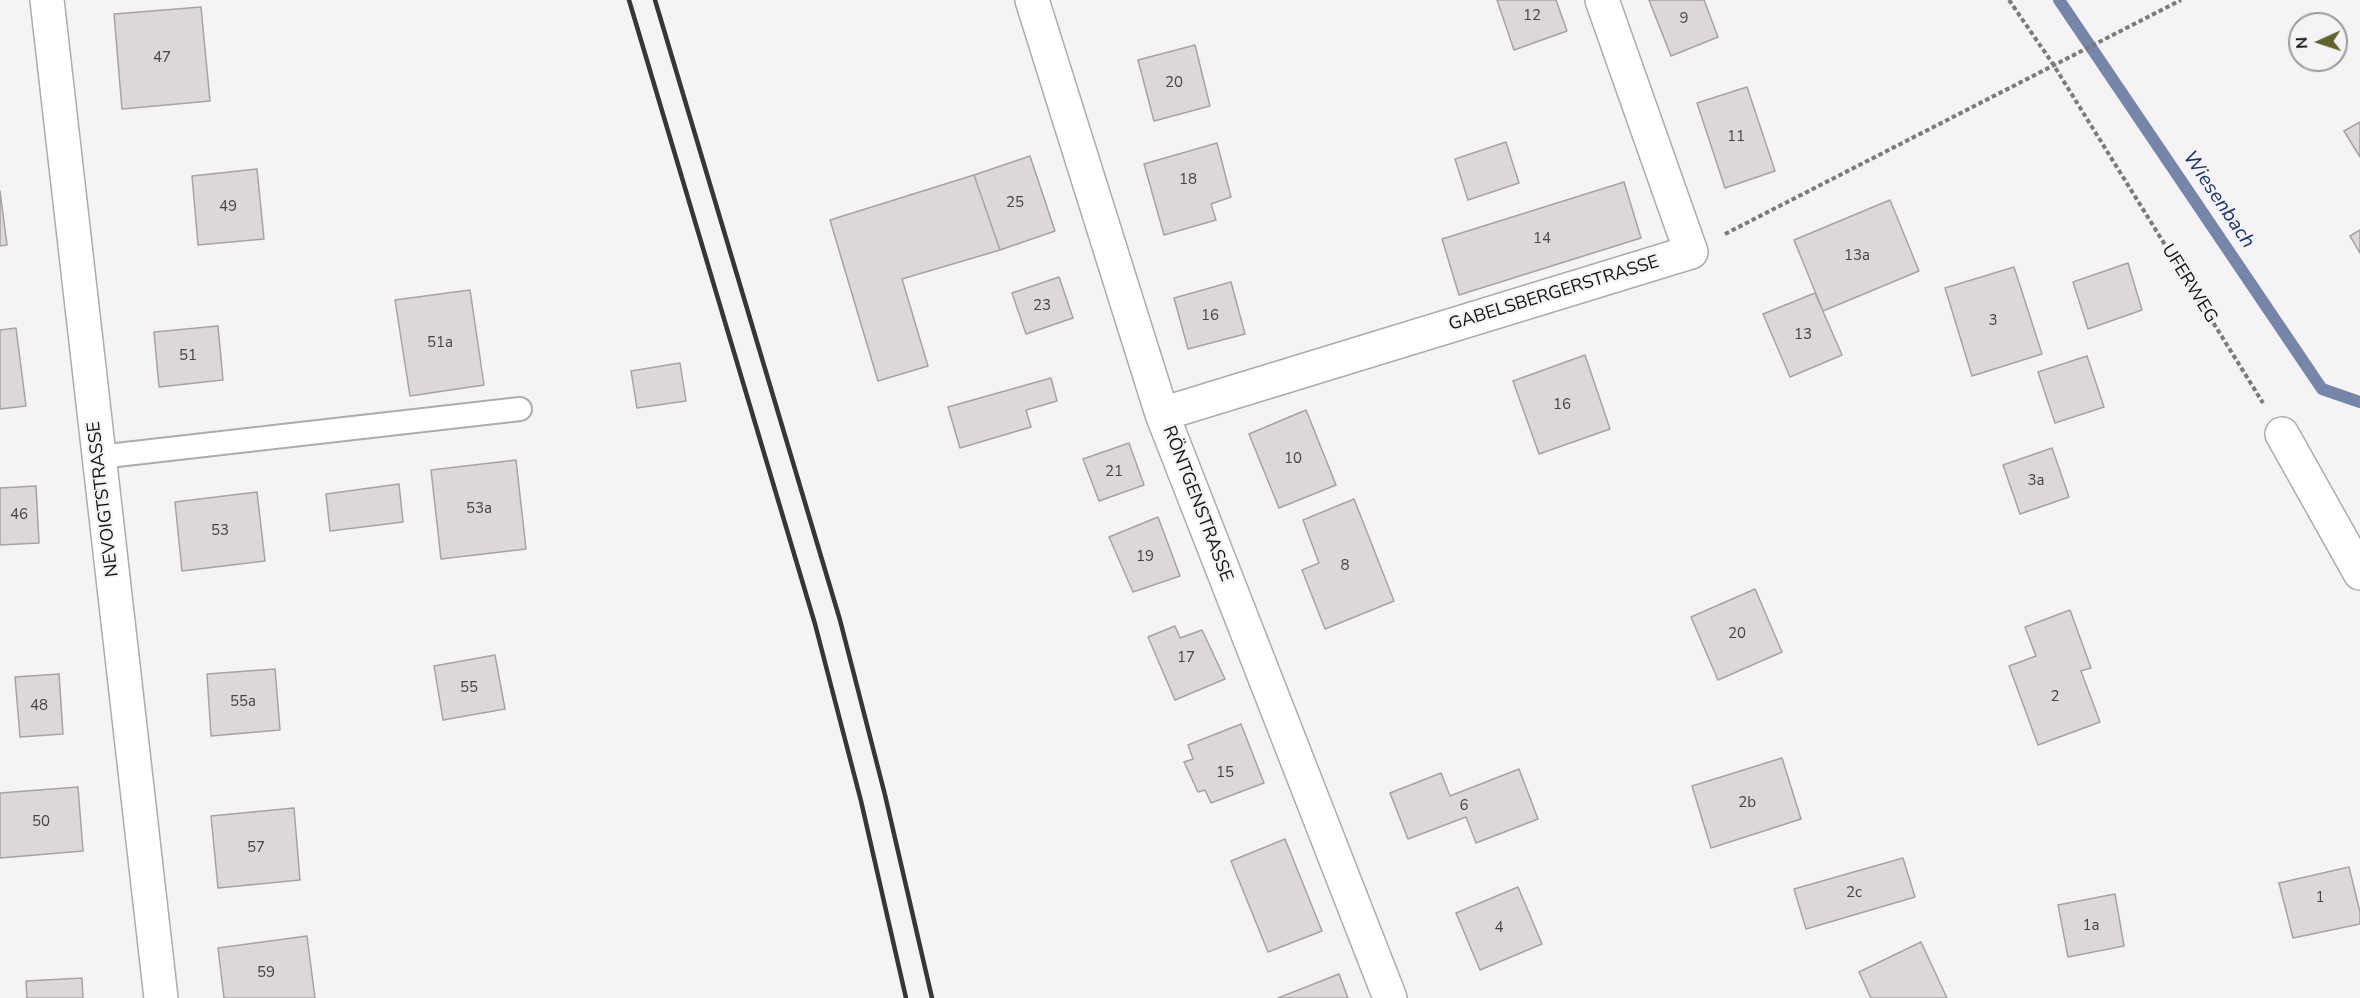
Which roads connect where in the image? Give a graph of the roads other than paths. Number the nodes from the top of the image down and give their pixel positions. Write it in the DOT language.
graph roads {
  1 [pos="47,0"];
  2 [pos="1032,0"];
  3 [pos="1602,0"];
  4 [pos="520,409"];
  5 [pos="1162,414"];
  6 [pos="2282,434"];
  7 [pos="99,457"];
  8 [pos="2360,573"];
  9 [pos="162,998"];
  10 [pos="1390,998"];
  1 -- 7 [label="street, NEVOIGTSTRASSE"];
  2 -- 5 [label="street, RÖNTGENSTRASSE"];
  3 -- 5 [label="street, GABELSBERGERSTRASSE"];
  4 -- 7 [label="lane"];
  5 -- 10 [label="street, RÖNTGENSTRASSE"];
  6 -- 8 [label="street"];
  7 -- 9 [label="street, NEVOIGTSTRASSE"];
}
